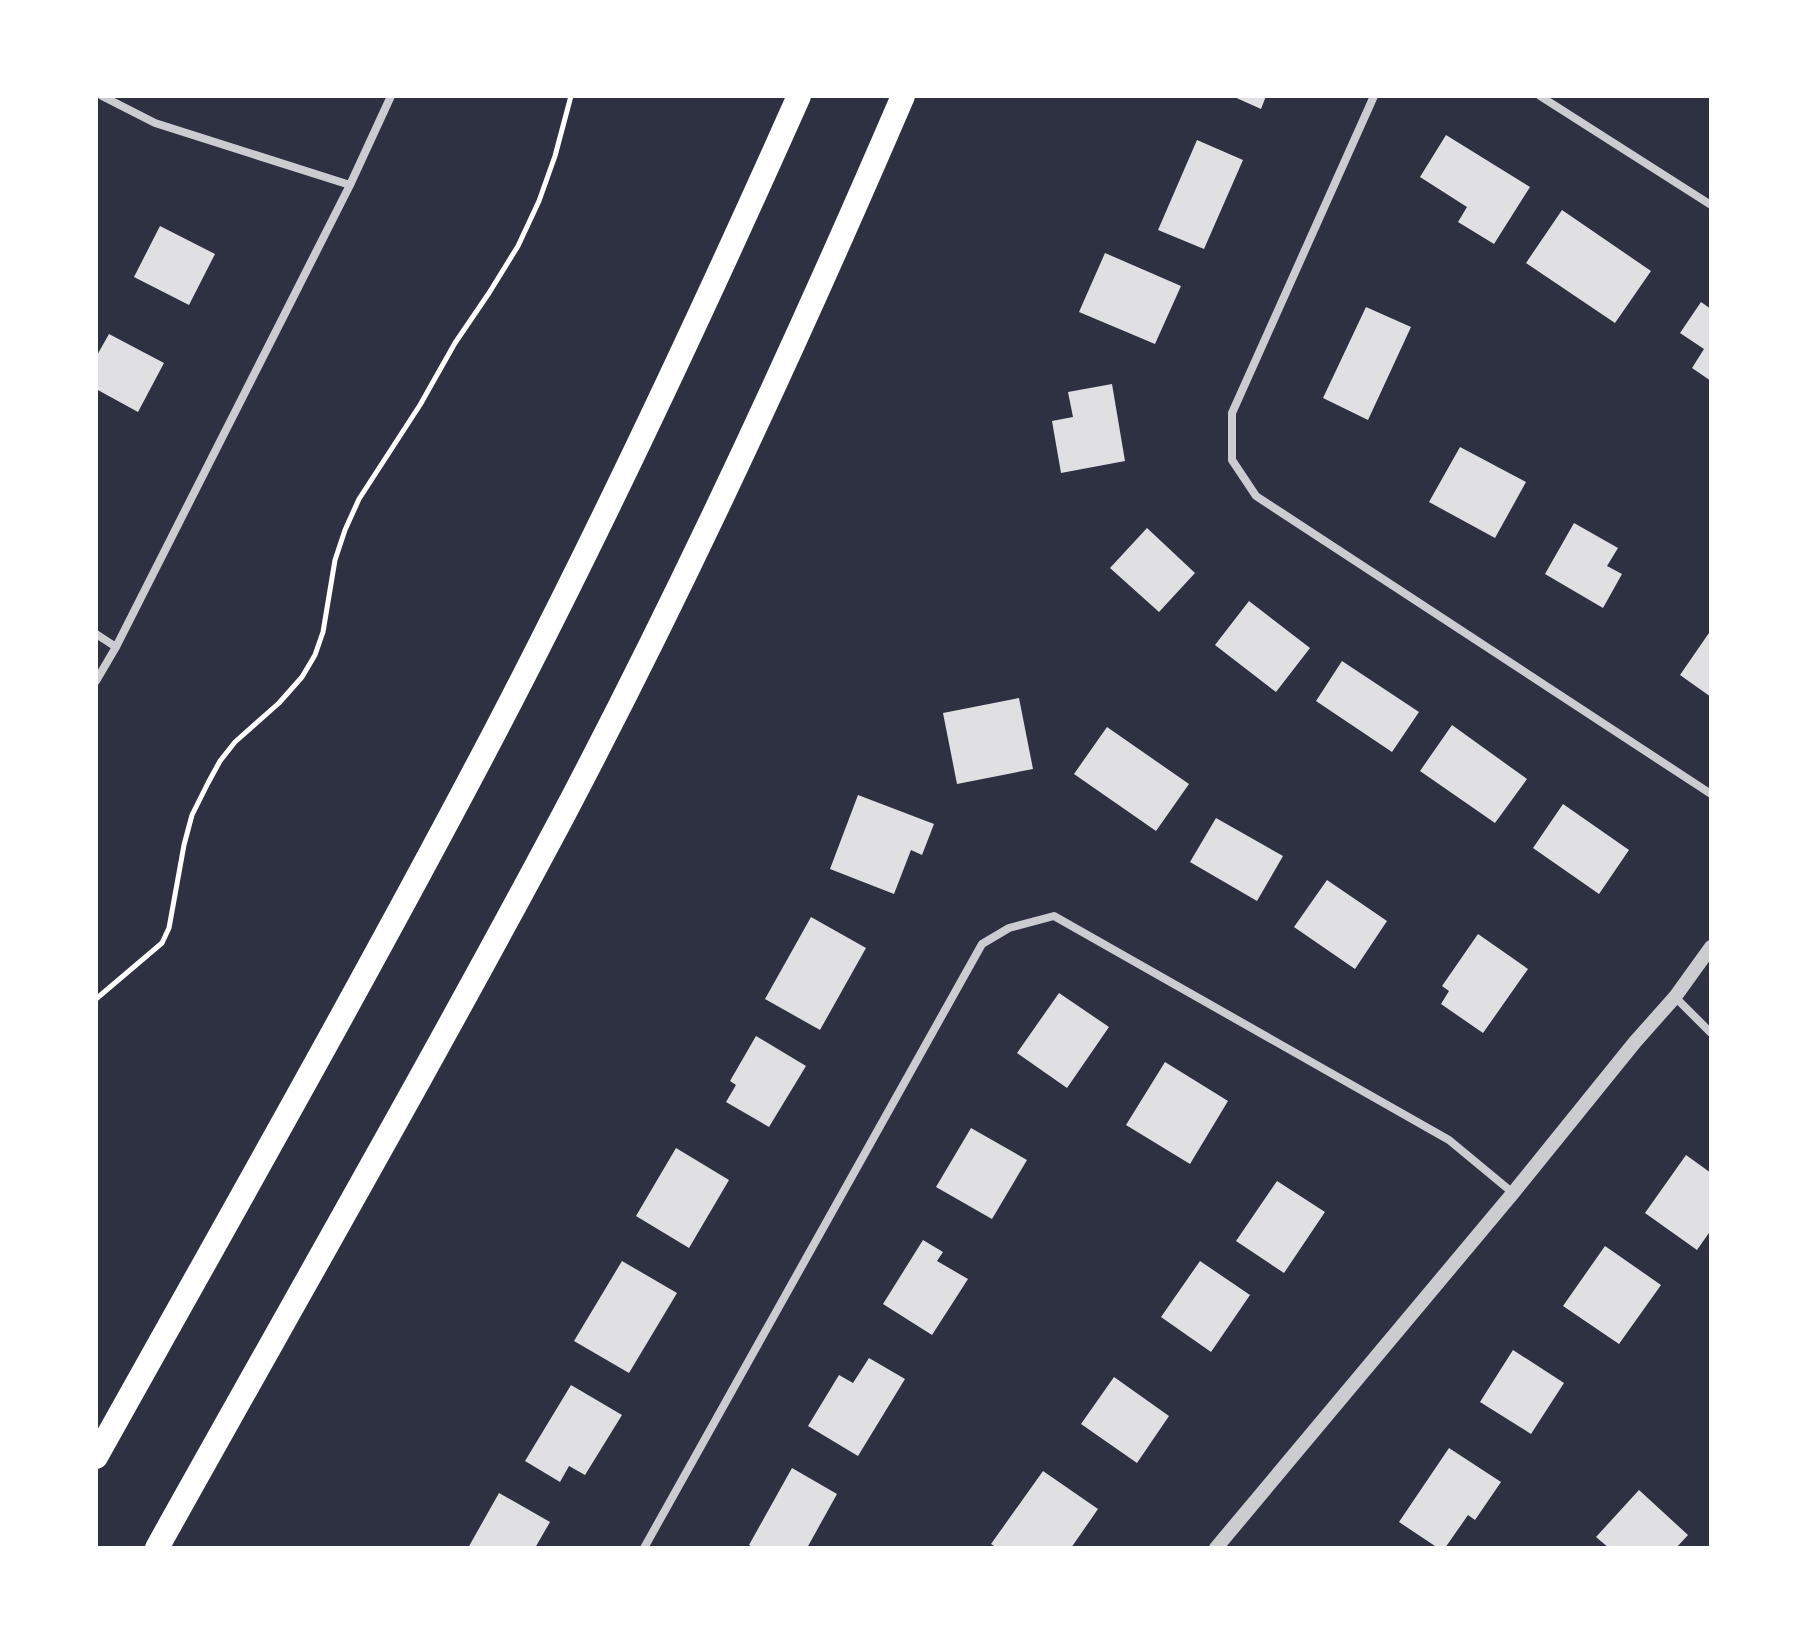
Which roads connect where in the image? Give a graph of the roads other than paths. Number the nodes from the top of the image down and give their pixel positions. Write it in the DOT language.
graph roads {
  1 [pos="102,96"];
  2 [pos="391,96"];
  3 [pos="799,96"];
  4 [pos="903,96"];
  5 [pos="1374,96"];
  6 [pos="1540,96"];
  7 [pos="350,185"];
  8 [pos="1711,205"];
  9 [pos="96,634"];
  10 [pos="116,647"];
  11 [pos="96,681"];
  12 [pos="1711,794"];
  13 [pos="1711,947"];
  14 [pos="1675,997"];
  15 [pos="1711,1033"];
  16 [pos="1513,1193"];
  17 [pos="96,1457"];
  18 [pos="157,1548"];
  19 [pos="644,1548"];
  20 [pos="1216,1548"];
  1 -- 7 [label="street"];
  2 -- 7 [label="street"];
  3 -- 17 [label="highway"];
  4 -- 18 [label="highway"];
  5 -- 12 [label="street"];
  6 -- 8 [label="street"];
  7 -- 10 [label="street"];
  9 -- 10 [label="street"];
  10 -- 11 [label="street"];
  13 -- 14 [label="street"];
  14 -- 15 [label="street"];
  14 -- 16 [label="street"];
  16 -- 19 [label="street"];
  16 -- 20 [label="street"];
}
